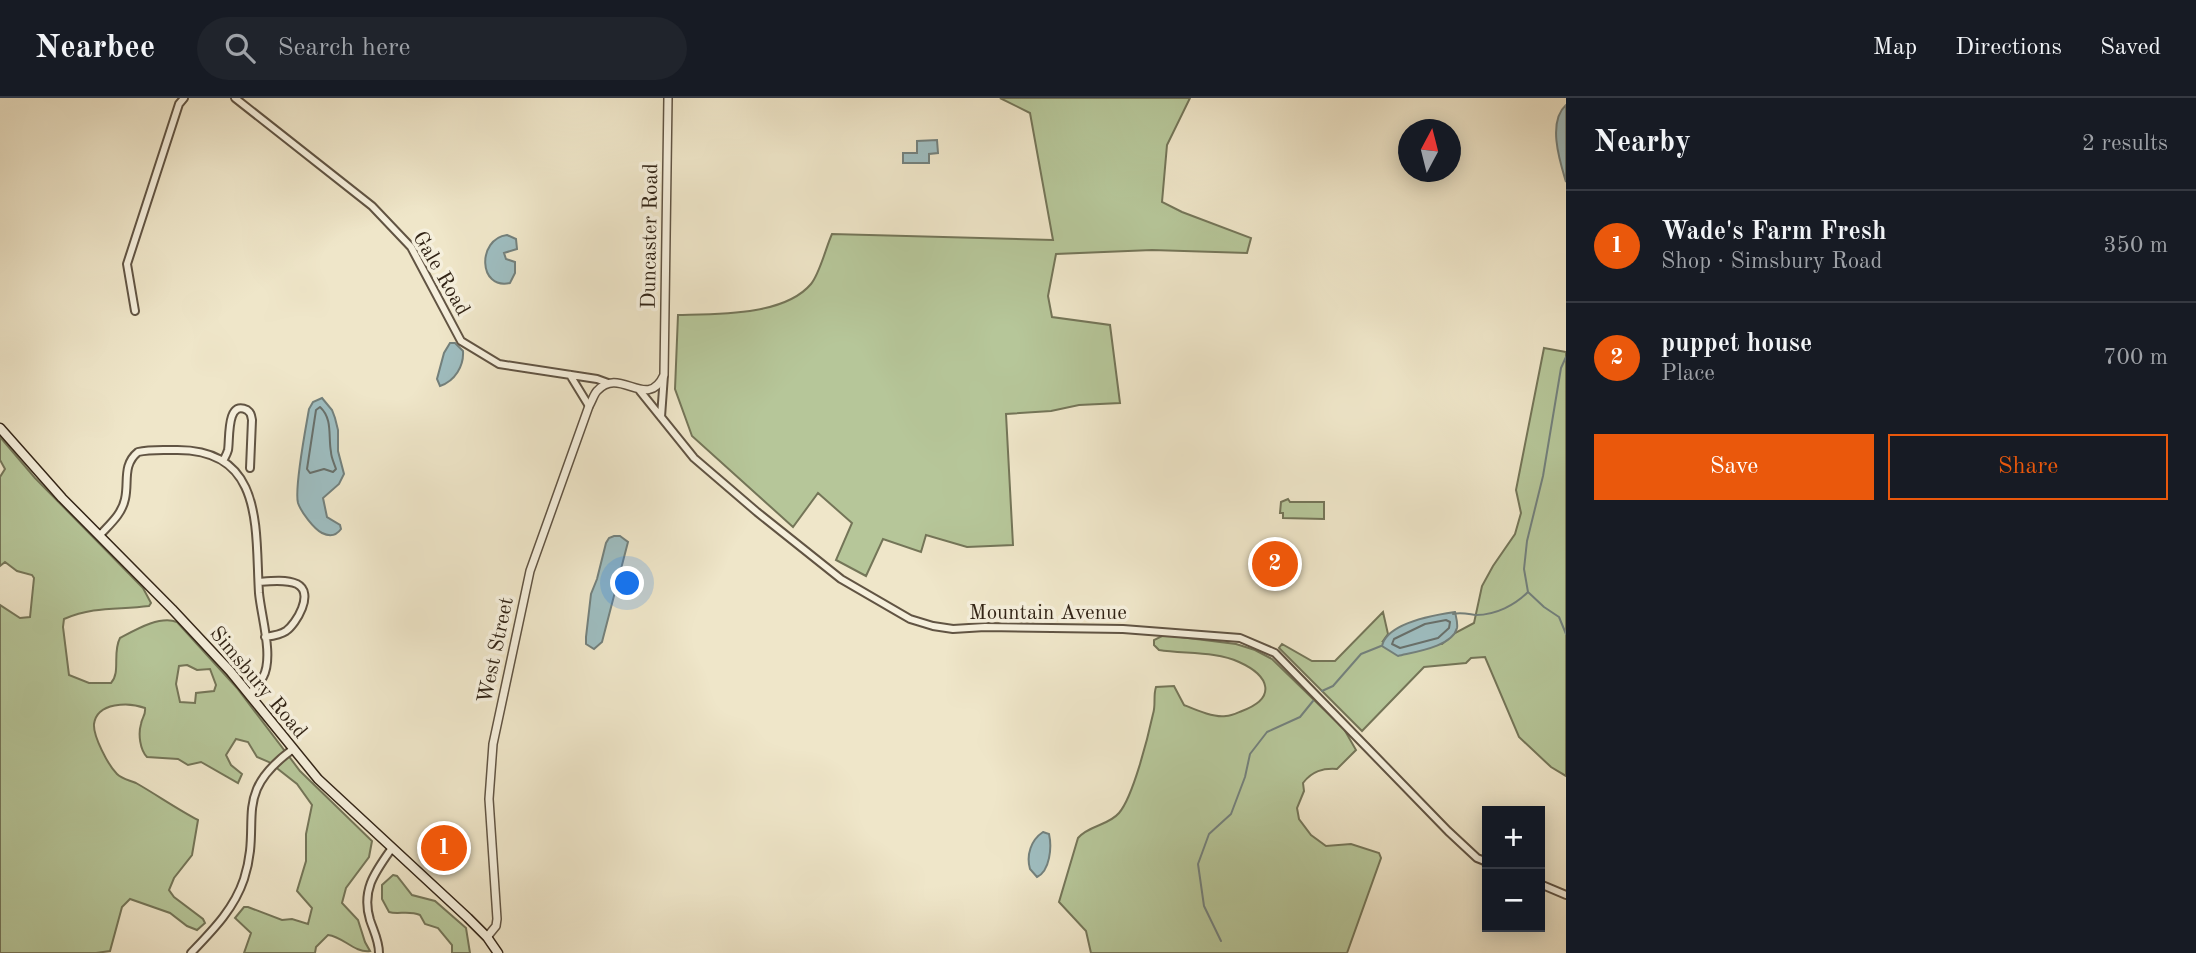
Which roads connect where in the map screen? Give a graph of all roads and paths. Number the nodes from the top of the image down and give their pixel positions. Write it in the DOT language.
graph roads {
  1 [pos="184,98"];
  2 [pos="235,98"];
  3 [pos="668,98"];
  4 [pos="135,311"];
  5 [pos="664,375"];
  6 [pos="570,376"];
  7 [pos="608,383"];
  8 [pos="640,391"];
  9 [pos="589,405"];
  10 [pos="661,417"];
  11 [pos="0,428"];
  12 [pos="223,461"];
  13 [pos="250,468"];
  14 [pos="100,535"];
  15 [pos="259,582"];
  16 [pos="265,638"];
  17 [pos="249,694"];
  18 [pos="293,749"];
  19 [pos="392,848"];
  20 [pos="1482,860"];
  21 [pos="1545,886"];
  22 [pos="1566,895"];
  23 [pos="487,937"];
  24 [pos="191,953"];
  25 [pos="379,953"];
  26 [pos="498,953"];
  1 -- 4 [label="street"];
  2 -- 6 [label="street, Gale Road"];
  3 -- 5 [label="street, Duncaster Road"];
  5 -- 8 [label="street"];
  5 -- 10 [label="street, Duncaster Road"];
  6 -- 7 [label="street, Gale Road"];
  6 -- 9 [label="street"];
  7 -- 8 [label="street"];
  7 -- 9 [label="street, West Street"];
  8 -- 10 [label="street, Mountain Avenue"];
  9 -- 23 [label="street, West Street"];
  10 -- 20 [label="street, Mountain Avenue"];
  11 -- 14 [label="main road, Simsbury Road"];
  12 -- 13 [label="street"];
  12 -- 14 [label="street"];
  12 -- 15 [label="street"];
  14 -- 17 [label="main road, Simsbury Road"];
  15 -- 16 [label="street"];
  15 -- 16 [label="street"];
  16 -- 17 [label="street"];
  17 -- 18 [label="main road, Simsbury Road"];
  18 -- 19 [label="main road, Simsbury Road"];
  18 -- 24 [label="street"];
  19 -- 23 [label="main road, Simsbury Road"];
  19 -- 25 [label="street"];
  21 -- 22 [label="street"];
  23 -- 26 [label="main road, Simsbury Road"];
}
